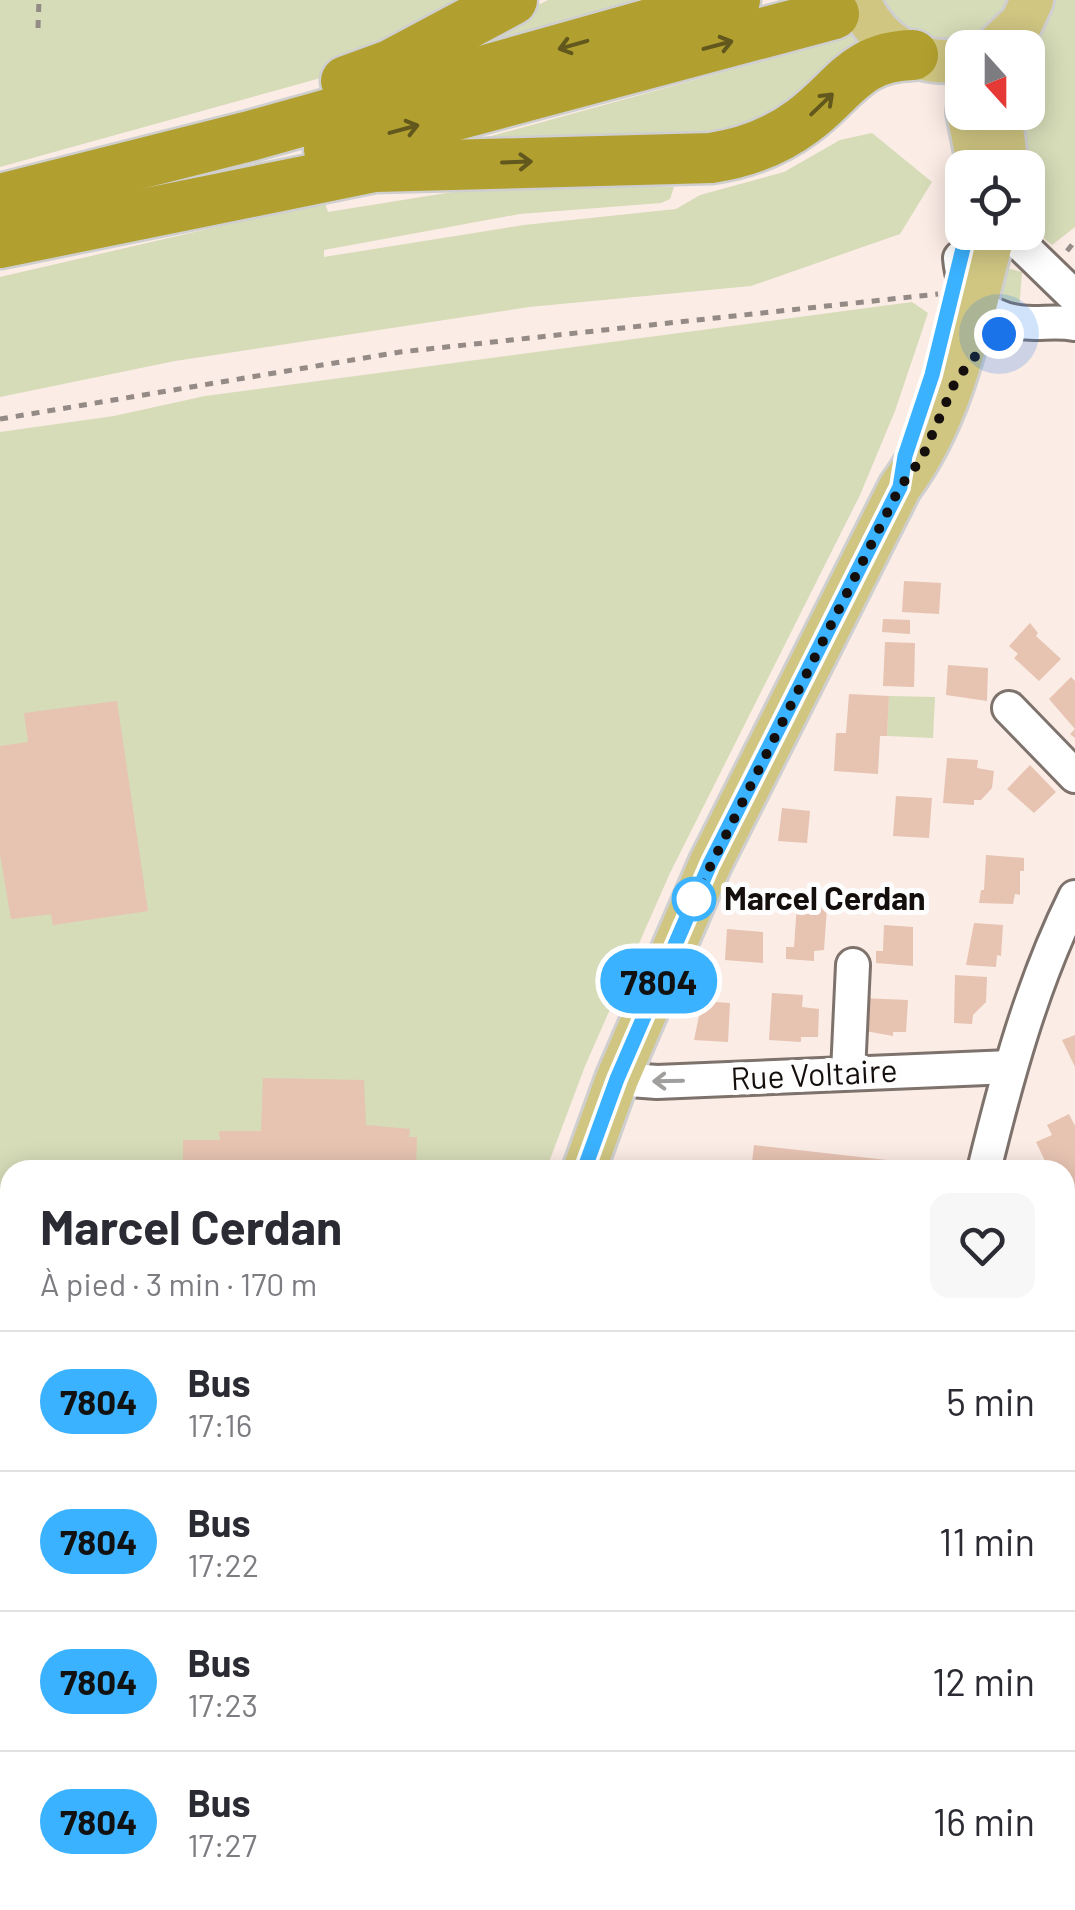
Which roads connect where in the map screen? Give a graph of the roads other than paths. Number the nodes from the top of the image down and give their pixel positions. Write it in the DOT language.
graph roads {
  1 [pos="512,0"];
  2 [pos="735,0"];
  3 [pos="1032,0"];
  4 [pos="847,7"];
  5 [pos="1015,30"];
  6 [pos="934,58"];
  7 [pos="2,221"];
  8 [pos="980,250"];
  9 [pos="1027,250"];
  10 [pos="964,272"];
  11 [pos="1075,297"];
  12 [pos="1022,323"];
  13 [pos="1075,324"];
  14 [pos="956,380"];
  15 [pos="900,487"];
  16 [pos="1009,708"];
  17 [pos="1075,776"];
  18 [pos="1075,896"];
  19 [pos="853,965"];
  20 [pos="1010,1067"];
  21 [pos="848,1074"];
  22 [pos="617,1079"];
  23 [pos="588,1160"];
  24 [pos="987,1160"];
  1 -- 7 [label="highway"];
  2 -- 7 [label="highway, one-way"];
  3 -- 5 [label="main road"];
  4 -- 6 [label="main road"];
  7 -- 4 [label="highway, one-way"];
  7 -- 6 [label="highway, one-way"];
  8 -- 10 [label="main road"];
  9 -- 11 [label="street"];
  10 -- 12 [label="street"];
  10 -- 14 [label="main road"];
  10 -- 15 [label="main road"];
  12 -- 13 [label="street"];
  12 -- 14 [label="street"];
  14 -- 15 [label="main road"];
  15 -- 22 [label="main road"];
  16 -- 17 [label="street"];
  18 -- 20 [label="street"];
  19 -- 21 [label="street"];
  20 -- 21 [label="street, Rue Voltaire"];
  20 -- 24 [label="street"];
  21 -- 22 [label="street, Rue Voltaire, one-way"];
  22 -- 23 [label="main road"];
}
